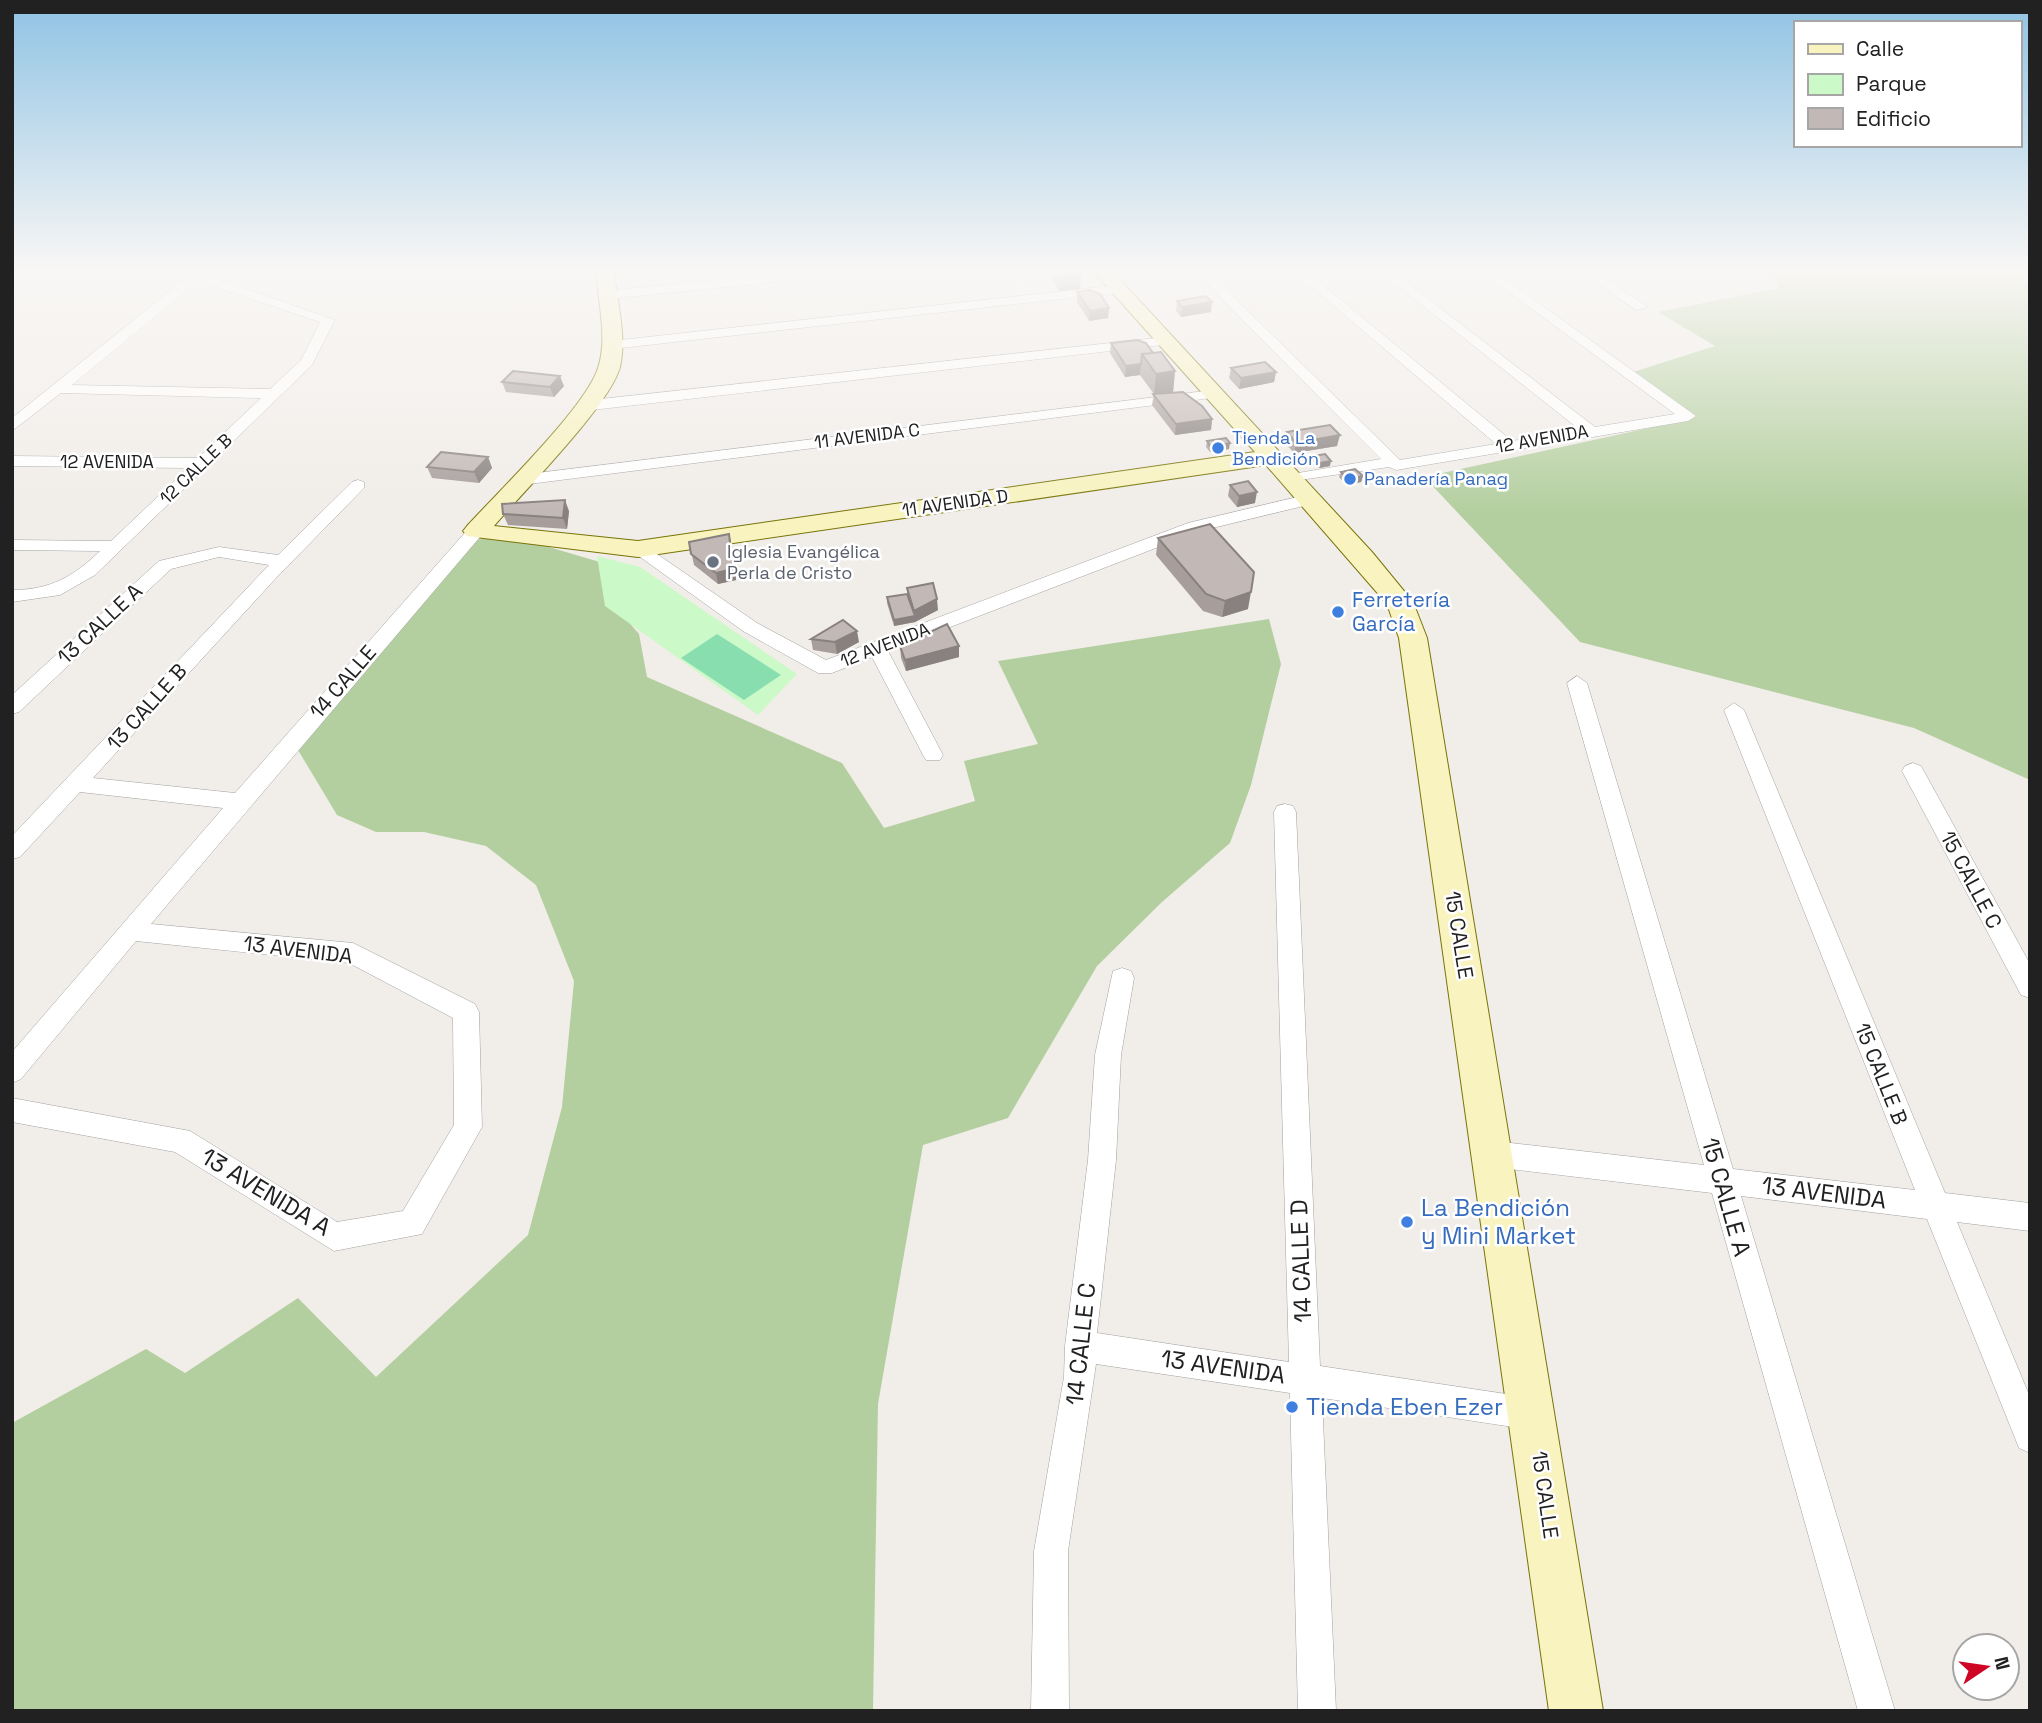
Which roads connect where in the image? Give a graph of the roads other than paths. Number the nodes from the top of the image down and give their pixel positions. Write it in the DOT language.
graph roads {
  1 [pos="104,351"];
  2 [pos="312,351"];
  3 [pos="611,351"];
  4 [pos="1074,351"];
  5 [pos="1175,351"];
  6 [pos="1282,351"];
  7 [pos="1395,351"];
  8 [pos="1489,351"];
  9 [pos="1598,351"];
  10 [pos="58,389"];
  11 [pos="274,394"];
  12 [pos="1214,394"];
  13 [pos="583,407"];
  14 [pos="1688,416"];
  15 [pos="12,426"];
  16 [pos="1591,431"];
  17 [pos="1507,445"];
  18 [pos="12,461"];
  19 [pos="202,463"];
  20 [pos="1394,463"];
  21 [pos="1291,479"];
  22 [pos="521,480"];
  23 [pos="358,485"];
  24 [pos="475,531"];
  25 [pos="12,545"];
  26 [pos="116,546"];
  27 [pos="638,549"];
  28 [pos="197,555"];
  29 [pos="279,561"];
  30 [pos="12,596"];
  31 [pos="877,649"];
  32 [pos="1577,683"];
  33 [pos="12,707"];
  34 [pos="1734,710"];
  35 [pos="933,755"];
  36 [pos="1913,771"];
  37 [pos="77,783"];
  38 [pos="242,802"];
  39 [pos="1285,812"];
  40 [pos="12,850"];
  41 [pos="128,931"];
  42 [pos="1122,978"];
  43 [pos="2030,988"];
  44 [pos="12,1071"];
  45 [pos="12,1110"];
  46 [pos="468,1127"];
  47 [pos="1493,1154"];
  48 [pos="1721,1181"];
  49 [pos="1934,1206"];
  50 [pos="2030,1217"];
  51 [pos="1080,1346"];
  52 [pos="1306,1379"];
  53 [pos="1533,1414"];
  54 [pos="2030,1437"];
  55 [pos="1050,1711"];
  56 [pos="1317,1711"];
  57 [pos="1576,1711"];
  58 [pos="1877,1711"];
  1 -- 10 [label="street"];
  2 -- 11 [label="street, 12 CALLE B"];
  3 -- 13 [label="street, 14 CALLE"];
  4 -- 13 [label="street"];
  5 -- 12 [label="street, 15 CALLE"];
  6 -- 20 [label="street"];
  7 -- 17 [label="street"];
  8 -- 16 [label="street"];
  9 -- 14 [label="street"];
  10 -- 11 [label="street"];
  10 -- 15 [label="street"];
  11 -- 19 [label="street, 12 CALLE B"];
  12 -- 21 [label="street, 15 CALLE"];
  12 -- 22 [label="street, 11 AVENIDA C"];
  13 -- 22 [label="street, 14 CALLE"];
  14 -- 16 [label="street, 12 AVENIDA"];
  16 -- 17 [label="street, 12 AVENIDA"];
  17 -- 20 [label="street, 12 AVENIDA"];
  18 -- 19 [label="street, 12 AVENIDA"];
  19 -- 26 [label="street, 12 CALLE B"];
  20 -- 21 [label="street, 12 AVENIDA"];
  21 -- 27 [label="street, 11 AVENIDA D"];
  21 -- 31 [label="street, 12 AVENIDA"];
  21 -- 47 [label="street, 15 CALLE"];
  22 -- 24 [label="street, 14 CALLE"];
  23 -- 29 [label="street, 13 CALLE B"];
  24 -- 27 [label="street, 12 AVENIDA"];
  24 -- 38 [label="street, 14 CALLE"];
  25 -- 26 [label="street"];
  26 -- 30 [label="street, 12 CALLE B"];
  27 -- 31 [label="street, 12 AVENIDA"];
  28 -- 29 [label="street"];
  28 -- 33 [label="street, 13 CALLE A"];
  29 -- 37 [label="street, 13 CALLE B"];
  31 -- 35 [label="street"];
  32 -- 48 [label="street, 15 CALLE A"];
  34 -- 49 [label="street, 15 CALLE B"];
  36 -- 43 [label="street, 15 CALLE C"];
  37 -- 38 [label="street"];
  37 -- 40 [label="street, 13 CALLE B"];
  38 -- 41 [label="street, 14 CALLE"];
  39 -- 52 [label="street, 14 CALLE D"];
  41 -- 44 [label="street, 14 CALLE"];
  41 -- 46 [label="street, 13 AVENIDA"];
  42 -- 51 [label="street, 14 CALLE C"];
  45 -- 46 [label="street, 13 AVENIDA A"];
  47 -- 48 [label="street, 13 AVENIDA"];
  47 -- 53 [label="street, 15 CALLE"];
  48 -- 49 [label="street, 13 AVENIDA"];
  48 -- 58 [label="street, 15 CALLE A"];
  49 -- 50 [label="street, 13 AVENIDA"];
  49 -- 54 [label="street, 15 CALLE B"];
  51 -- 52 [label="street, 13 AVENIDA"];
  51 -- 55 [label="street, 14 CALLE C"];
  52 -- 53 [label="street, 13 AVENIDA"];
  52 -- 56 [label="street, 14 CALLE D"];
  53 -- 57 [label="street, 15 CALLE"];
}
